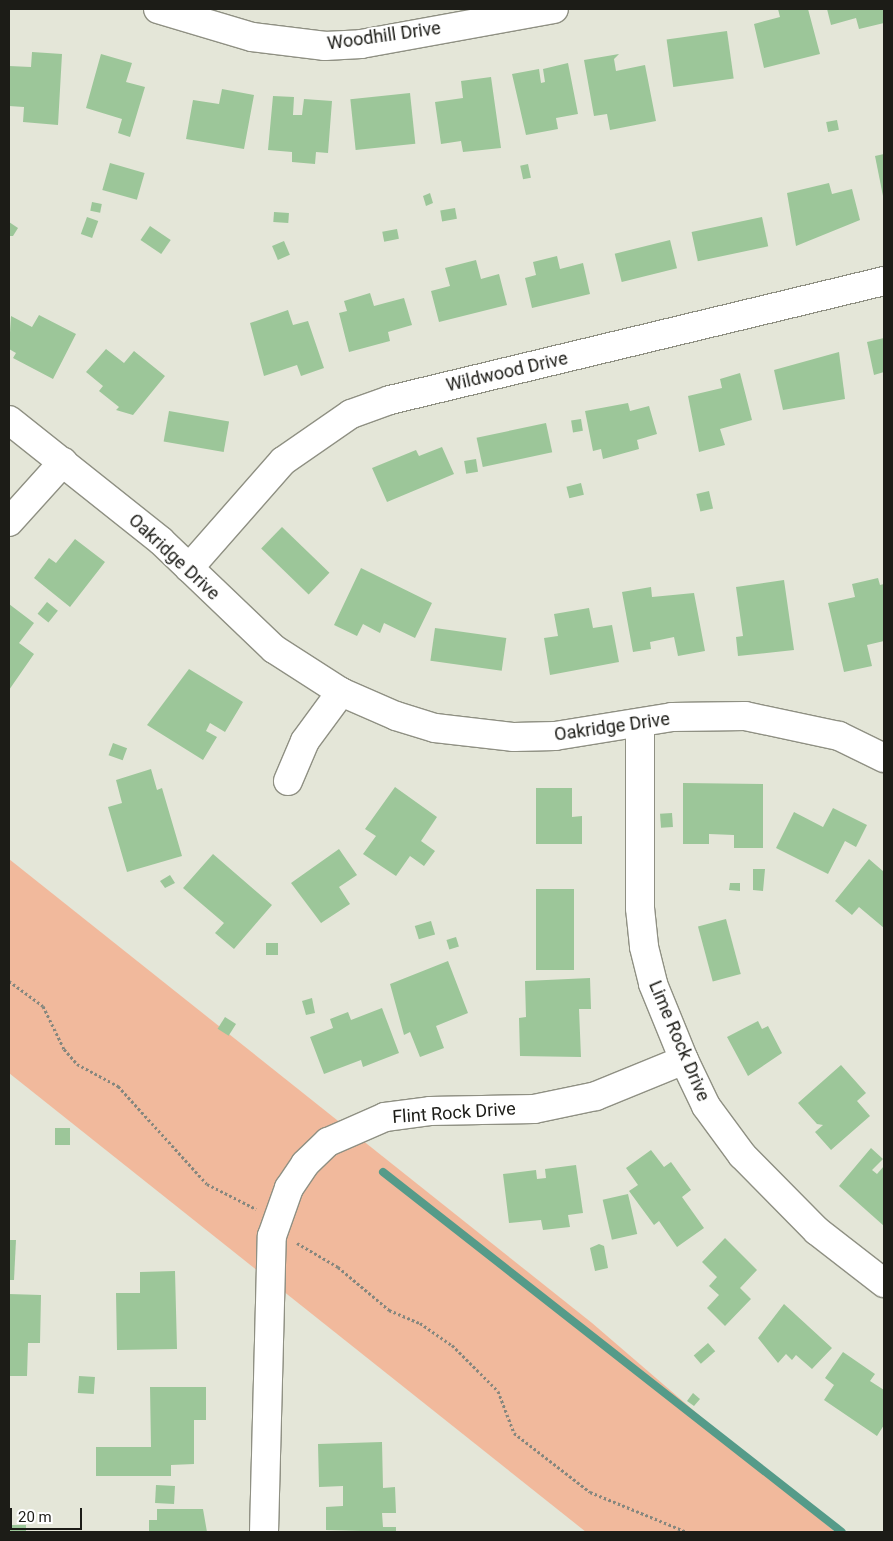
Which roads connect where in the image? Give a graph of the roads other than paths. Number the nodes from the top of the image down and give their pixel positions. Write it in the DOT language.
graph roads {
  1 [pos="158,9"];
  2 [pos="554,9"];
  3 [pos="884,281"];
  4 [pos="9,420"];
  5 [pos="63,462"];
  6 [pos="9,522"];
  7 [pos="189,568"];
  8 [pos="341,692"];
  9 [pos="640,724"];
  10 [pos="884,758"];
  11 [pos="288,781"];
  12 [pos="684,1060"];
  13 [pos="884,1283"];
  14 [pos="264,1532"];
  1 -- 2 [label="street, Woodhill Drive"];
  3 -- 7 [label="street, Wildwood Drive"];
  4 -- 5 [label="street, Oakridge Drive"];
  5 -- 6 [label="street"];
  5 -- 7 [label="street, Oakridge Drive"];
  7 -- 8 [label="street, Oakridge Drive"];
  8 -- 9 [label="street, Oakridge Drive"];
  8 -- 11 [label="street"];
  9 -- 10 [label="street, Oakridge Drive"];
  9 -- 12 [label="street, Lime Rock Drive"];
  12 -- 13 [label="street, Lime Rock Drive"];
  12 -- 14 [label="street, Flint Rock Drive"];
}
